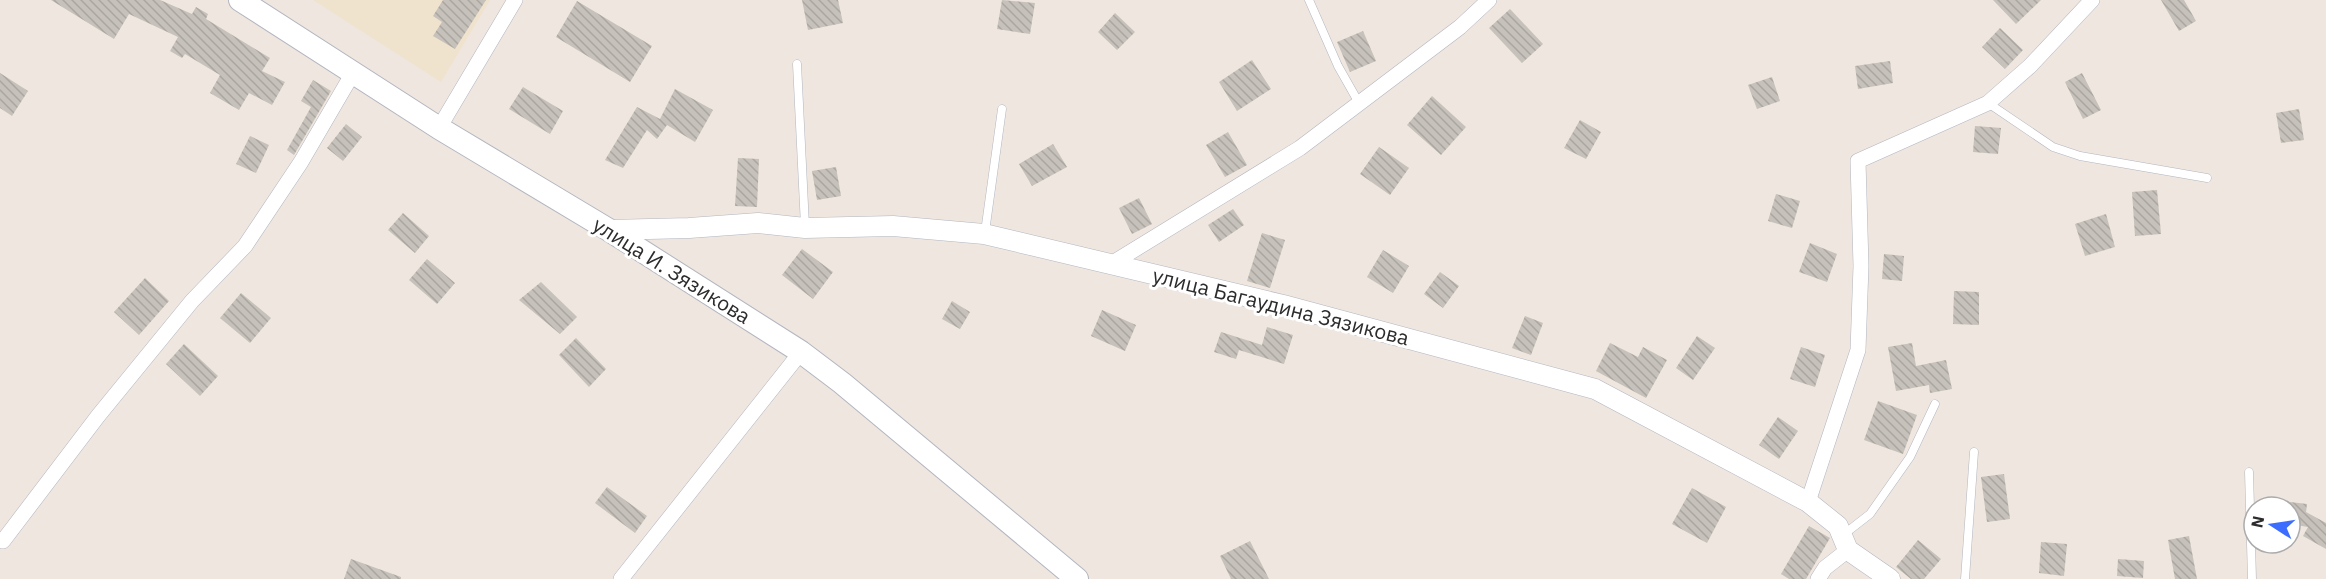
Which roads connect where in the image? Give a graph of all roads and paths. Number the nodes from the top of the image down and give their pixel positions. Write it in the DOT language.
graph roads {
  1 [pos="240,0"];
  2 [pos="515,0"];
  3 [pos="1309,0"];
  4 [pos="1489,0"];
  5 [pos="2092,0"];
  6 [pos="797,64"];
  7 [pos="353,73"];
  8 [pos="1359,103"];
  9 [pos="1988,103"];
  10 [pos="1002,109"];
  11 [pos="439,128"];
  12 [pos="2207,178"];
  13 [pos="806,228"];
  14 [pos="609,230"];
  15 [pos="984,234"];
  16 [pos="1110,264"];
  17 [pos="801,352"];
  18 [pos="1935,404"];
  19 [pos="1974,452"];
  20 [pos="2249,472"];
  21 [pos="1808,502"];
  22 [pos="3,541"];
  23 [pos="1845,543"];
  24 [pos="1864,561"];
  25 [pos="621,579"];
  26 [pos="1077,579"];
  27 [pos="1818,579"];
  28 [pos="1874,579"];
  29 [pos="1890,579"];
  30 [pos="1965,579"];
  31 [pos="2252,579"];
  1 -- 7 [label="main road, улица И. Зязикова"];
  2 -- 11 [label="street"];
  3 -- 8 [label="lane"];
  4 -- 8 [label="street"];
  5 -- 9 [label="street"];
  6 -- 13 [label="lane"];
  7 -- 11 [label="main road, улица И. Зязикова"];
  7 -- 22 [label="street"];
  8 -- 16 [label="street"];
  9 -- 12 [label="lane"];
  9 -- 21 [label="street"];
  10 -- 15 [label="lane"];
  11 -- 14 [label="main road, улица И. Зязикова"];
  13 -- 14 [label="street, улица Багаудина Зязикова"];
  13 -- 15 [label="street, улица Багаудина Зязикова"];
  14 -- 17 [label="main road, улица И. Зязикова"];
  15 -- 16 [label="street, улица Багаудина Зязикова"];
  16 -- 21 [label="street, улица Багаудина Зязикова"];
  17 -- 25 [label="street"];
  17 -- 26 [label="main road, улица И. Зязикова"];
  18 -- 23 [label="lane"];
  19 -- 30 [label="lane"];
  20 -- 31 [label="lane"];
  21 -- 23 [label="street, улица Багаудина Зязикова"];
  23 -- 24 [label="street, улица Багаудина Зязикова"];
  23 -- 27 [label="street"];
  24 -- 28 [label="lane"];
  24 -- 29 [label="street, улица Багаудина Зязикова"];
}
